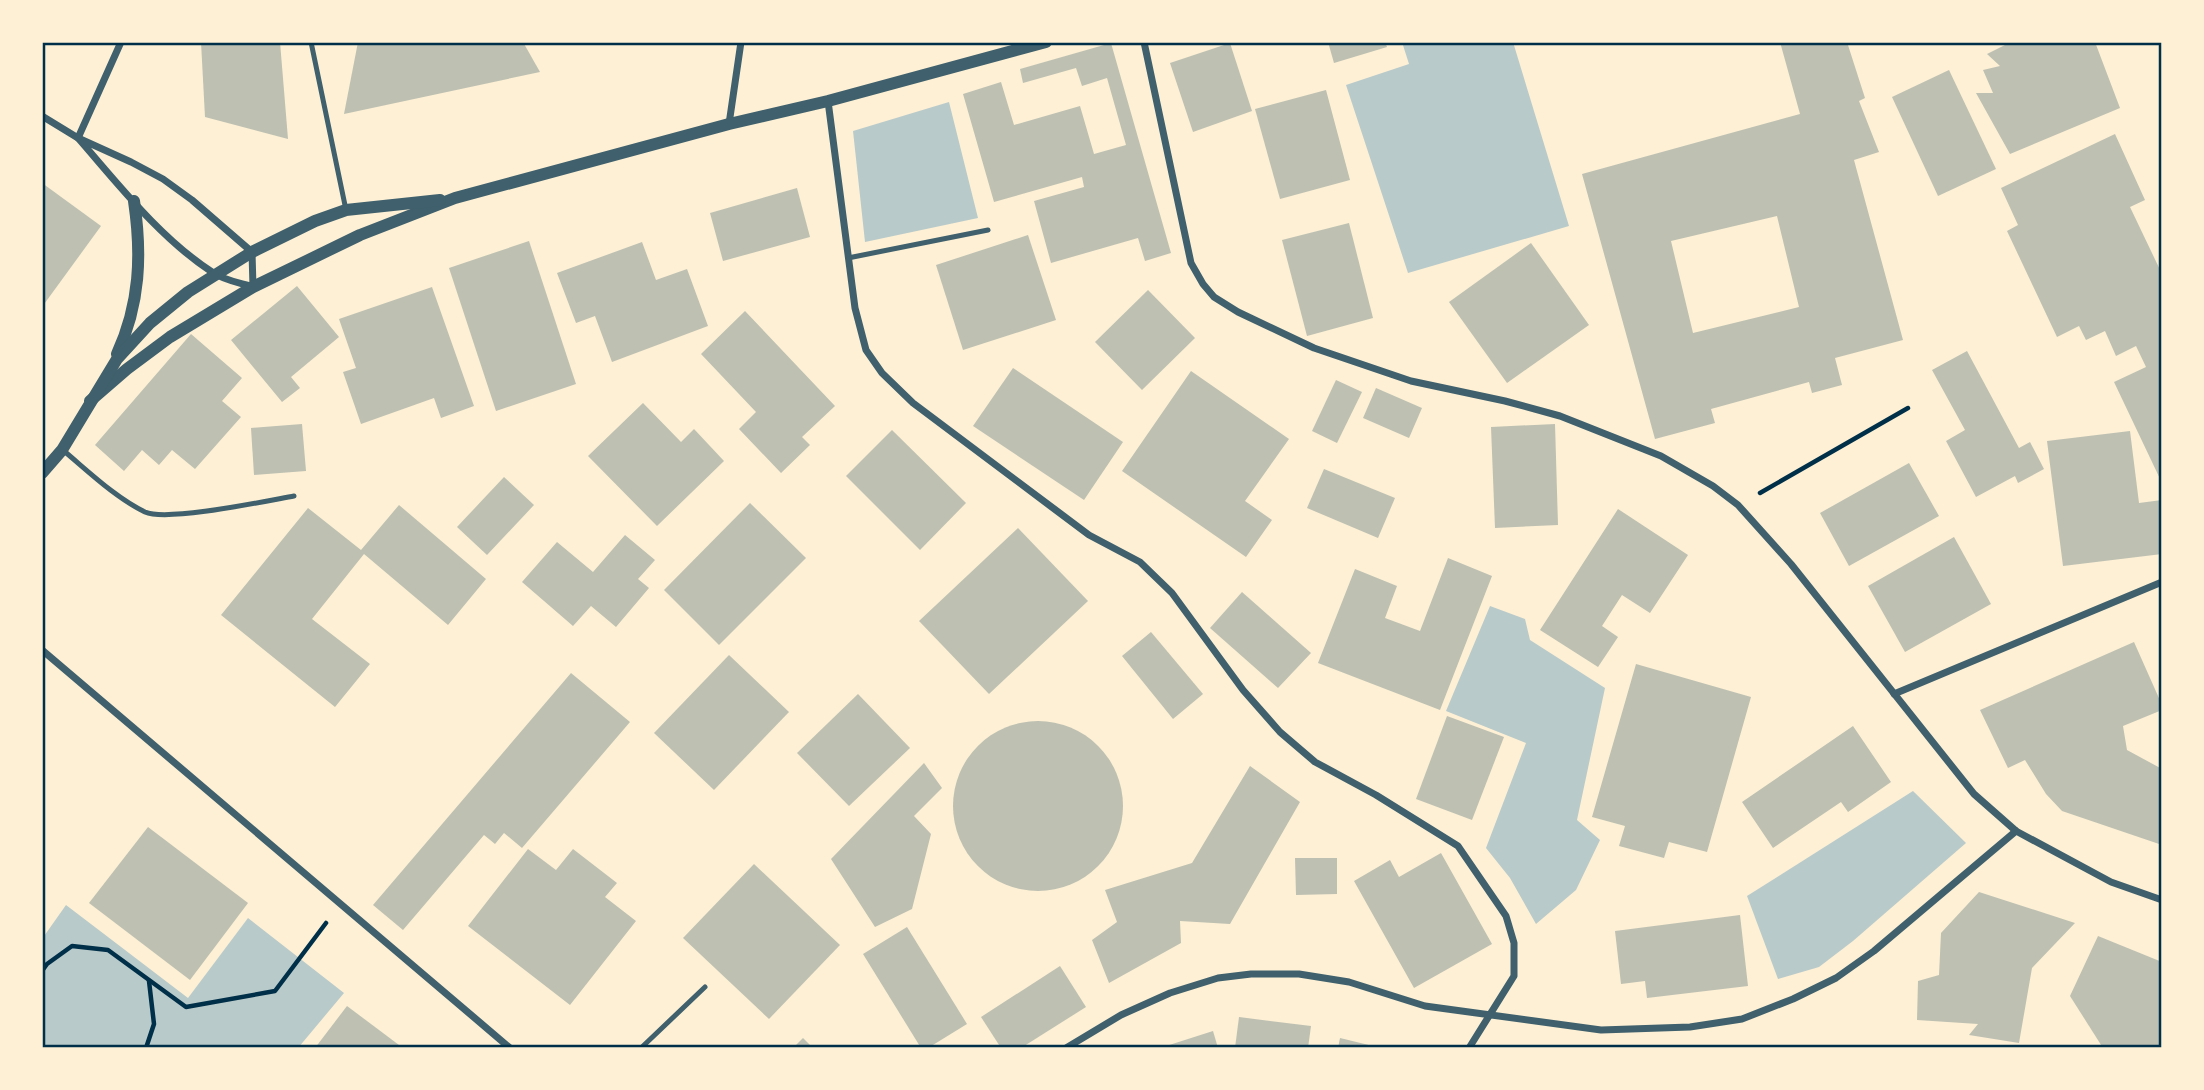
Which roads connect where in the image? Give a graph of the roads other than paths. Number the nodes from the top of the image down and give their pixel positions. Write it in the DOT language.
graph roads {
  1 [pos="121,42"];
  2 [pos="311,42"];
  3 [pos="741,42"];
  4 [pos="1046,42"];
  5 [pos="1144,42"];
  6 [pos="828,101"];
  7 [pos="42,117"];
  8 [pos="729,124"];
  9 [pos="78,138"];
  10 [pos="455,198"];
  11 [pos="134,201"];
  12 [pos="346,210"];
  13 [pos="988,230"];
  14 [pos="252,252"];
  15 [pos="848,258"];
  16 [pos="214,274"];
  17 [pos="253,287"];
  18 [pos="107,375"];
  19 [pos="90,401"];
  20 [pos="62,450"];
  21 [pos="42,472"];
  22 [pos="294,496"];
  23 [pos="2162,582"];
  24 [pos="42,650"];
  25 [pos="1894,694"];
  26 [pos="2016,831"];
  27 [pos="2162,900"];
  28 [pos="705,987"];
  29 [pos="1491,1016"];
  30 [pos="510,1048"];
  31 [pos="641,1048"];
  32 [pos="1066,1048"];
  33 [pos="1469,1048"];
  1 -- 9 [label="street"];
  2 -- 12 [label="lane"];
  3 -- 8 [label="street"];
  4 -- 6 [label="street"];
  5 -- 25 [label="street"];
  6 -- 8 [label="street"];
  6 -- 15 [label="street"];
  7 -- 9 [label="street"];
  8 -- 10 [label="street"];
  9 -- 11 [label="street"];
  9 -- 14 [label="street"];
  10 -- 12 [label="street"];
  10 -- 17 [label="street"];
  11 -- 16 [label="street"];
  11 -- 18 [label="street"];
  12 -- 14 [label="street"];
  13 -- 15 [label="lane"];
  14 -- 16 [label="street"];
  14 -- 17 [label="street"];
  15 -- 29 [label="street"];
  16 -- 17 [label="street"];
  16 -- 18 [label="street"];
  17 -- 19 [label="street"];
  18 -- 19 [label="street"];
  19 -- 20 [label="street"];
  20 -- 21 [label="street"];
  20 -- 22 [label="lane"];
  23 -- 25 [label="street"];
  24 -- 30 [label="street"];
  25 -- 26 [label="street"];
  26 -- 27 [label="street"];
  26 -- 29 [label="street"];
  28 -- 31 [label="lane"];
  29 -- 32 [label="street"];
  29 -- 33 [label="street"];
}
